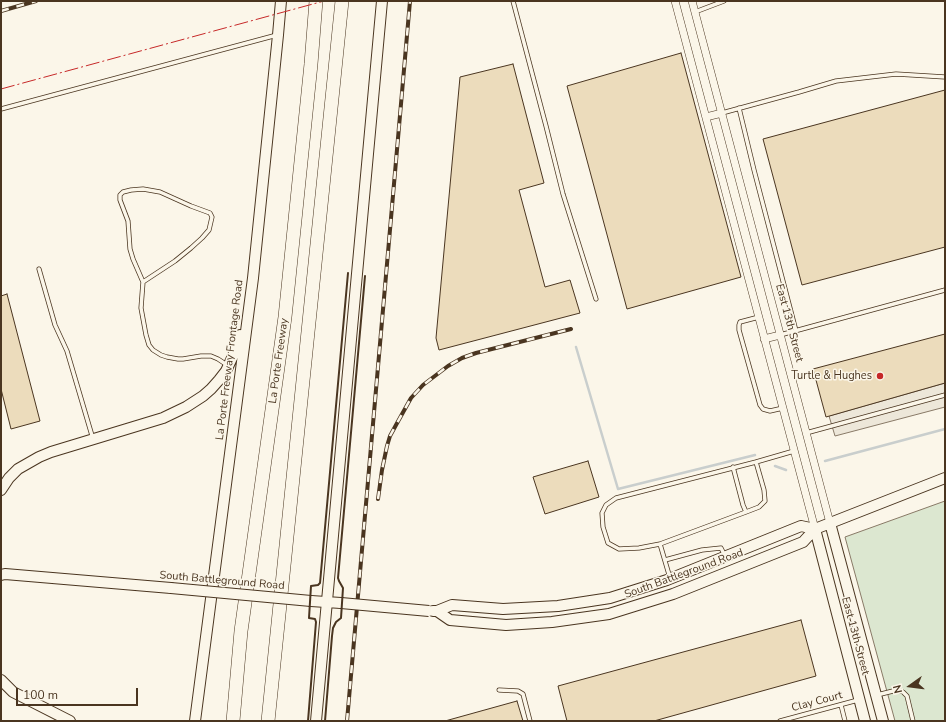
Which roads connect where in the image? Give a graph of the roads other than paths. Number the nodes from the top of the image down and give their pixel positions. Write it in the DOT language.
graph roads {
  1 [pos="281,1"];
  2 [pos="316,1"];
  3 [pos="342,1"];
  4 [pos="382,1"];
  5 [pos="513,1"];
  6 [pos="675,1"];
  7 [pos="692,1"];
  8 [pos="724,1"];
  9 [pos="695,12"];
  10 [pos="278,35"];
  11 [pos="945,77"];
  12 [pos="739,108"];
  13 [pos="1,109"];
  14 [pos="722,113"];
  15 [pos="706,117"];
  16 [pos="39,269"];
  17 [pos="253,278"];
  18 [pos="143,282"];
  19 [pos="945,290"];
  20 [pos="596,299"];
  21 [pos="759,317"];
  22 [pos="796,331"];
  23 [pos="780,335"];
  24 [pos="764,339"];
  25 [pos="228,366"];
  26 [pos="945,395"];
  27 [pos="783,408"];
  28 [pos="806,433"];
  29 [pos="94,440"];
  30 [pos="794,451"];
  31 [pos="756,462"];
  32 [pos="733,467"];
  33 [pos="945,478"];
  34 [pos="1,490"];
  35 [pos="746,512"];
  36 [pos="830,523"];
  37 [pos="815,529"];
  38 [pos="660,544"];
  39 [pos="725,556"];
  40 [pos="665,560"];
  41 [pos="2,574"];
  42 [pos="671,579"];
  43 [pos="327,602"];
  44 [pos="433,611"];
  45 [pos="1,680"];
  46 [pos="499,690"];
  47 [pos="876,696"];
  48 [pos="859,700"];
  49 [pos="841,705"];
  50 [pos="67,720"];
  51 [pos="195,721"];
  52 [pos="233,721"];
  53 [pos="268,721"];
  54 [pos="316,721"];
  55 [pos="530,721"];
  56 [pos="780,721"];
  57 [pos="845,721"];
  58 [pos="865,721"];
  59 [pos="883,721"];
  60 [pos="913,721"];
  1 -- 10 [label="main road, La Porte Freeway Frontage Road"];
  2 -- 52 [label="highway, La Porte Freeway"];
  3 -- 53 [label="highway"];
  4 -- 43 [label="main road"];
  5 -- 20 [label="lane"];
  6 -- 15 [label="street, East 13th Street"];
  7 -- 9 [label="street, East 13th Street"];
  8 -- 9 [label="lane"];
  9 -- 14 [label="street, East 13th Street"];
  10 -- 13 [label="lane"];
  10 -- 17 [label="main road, La Porte Freeway Frontage Road"];
  11 -- 12 [label="lane"];
  12 -- 14 [label="lane"];
  12 -- 22 [label="lane"];
  14 -- 15 [label="street"];
  14 -- 23 [label="street, East 13th Street"];
  15 -- 21 [label="street, East 13th Street"];
  16 -- 29 [label="lane"];
  17 -- 25 [label="main road"];
  17 -- 51 [label="main road, La Porte Freeway Frontage Road"];
  18 -- 18 [label="lane"];
  18 -- 25 [label="lane"];
  19 -- 22 [label="lane"];
  21 -- 24 [label="street, East 13th Street"];
  21 -- 27 [label="lane"];
  22 -- 23 [label="lane"];
  23 -- 24 [label="street"];
  23 -- 28 [label="street, East 13th Street"];
  24 -- 27 [label="street, East 13th Street"];
  25 -- 29 [label="main road"];
  26 -- 28 [label="lane"];
  27 -- 30 [label="street, East 13th Street"];
  28 -- 36 [label="street, East 13th Street"];
  29 -- 34 [label="main road"];
  30 -- 31 [label="lane"];
  30 -- 37 [label="street, East 13th Street"];
  31 -- 32 [label="lane"];
  31 -- 35 [label="lane"];
  32 -- 35 [label="lane"];
  32 -- 38 [label="lane"];
  33 -- 36 [label="main road, South Battleground Road"];
  35 -- 38 [label="lane"];
  36 -- 37 [label="main road, South Battleground Road"];
  36 -- 47 [label="main road, East 13th Street"];
  37 -- 39 [label="main road, South Battleground Road"];
  37 -- 44 [label="main road, South Battleground Road"];
  37 -- 48 [label="main road, East 13th Street"];
  38 -- 40 [label="lane"];
  39 -- 40 [label="lane"];
  39 -- 42 [label="main road, South Battleground Road"];
  40 -- 42 [label="lane"];
  41 -- 43 [label="main road, South Battleground Road, bridge"];
  42 -- 44 [label="main road, South Battleground Road"];
  43 -- 44 [label="main road, South Battleground Road, bridge"];
  43 -- 54 [label="main road"];
  45 -- 50 [label="main road"];
  46 -- 55 [label="lane"];
  47 -- 48 [label="main road"];
  47 -- 59 [label="main road, East 13th Street"];
  47 -- 60 [label="lane"];
  48 -- 49 [label="lane, Clay Court"];
  48 -- 58 [label="main road, East 13th Street"];
  49 -- 56 [label="lane, Clay Court"];
  49 -- 57 [label="lane"];
}
